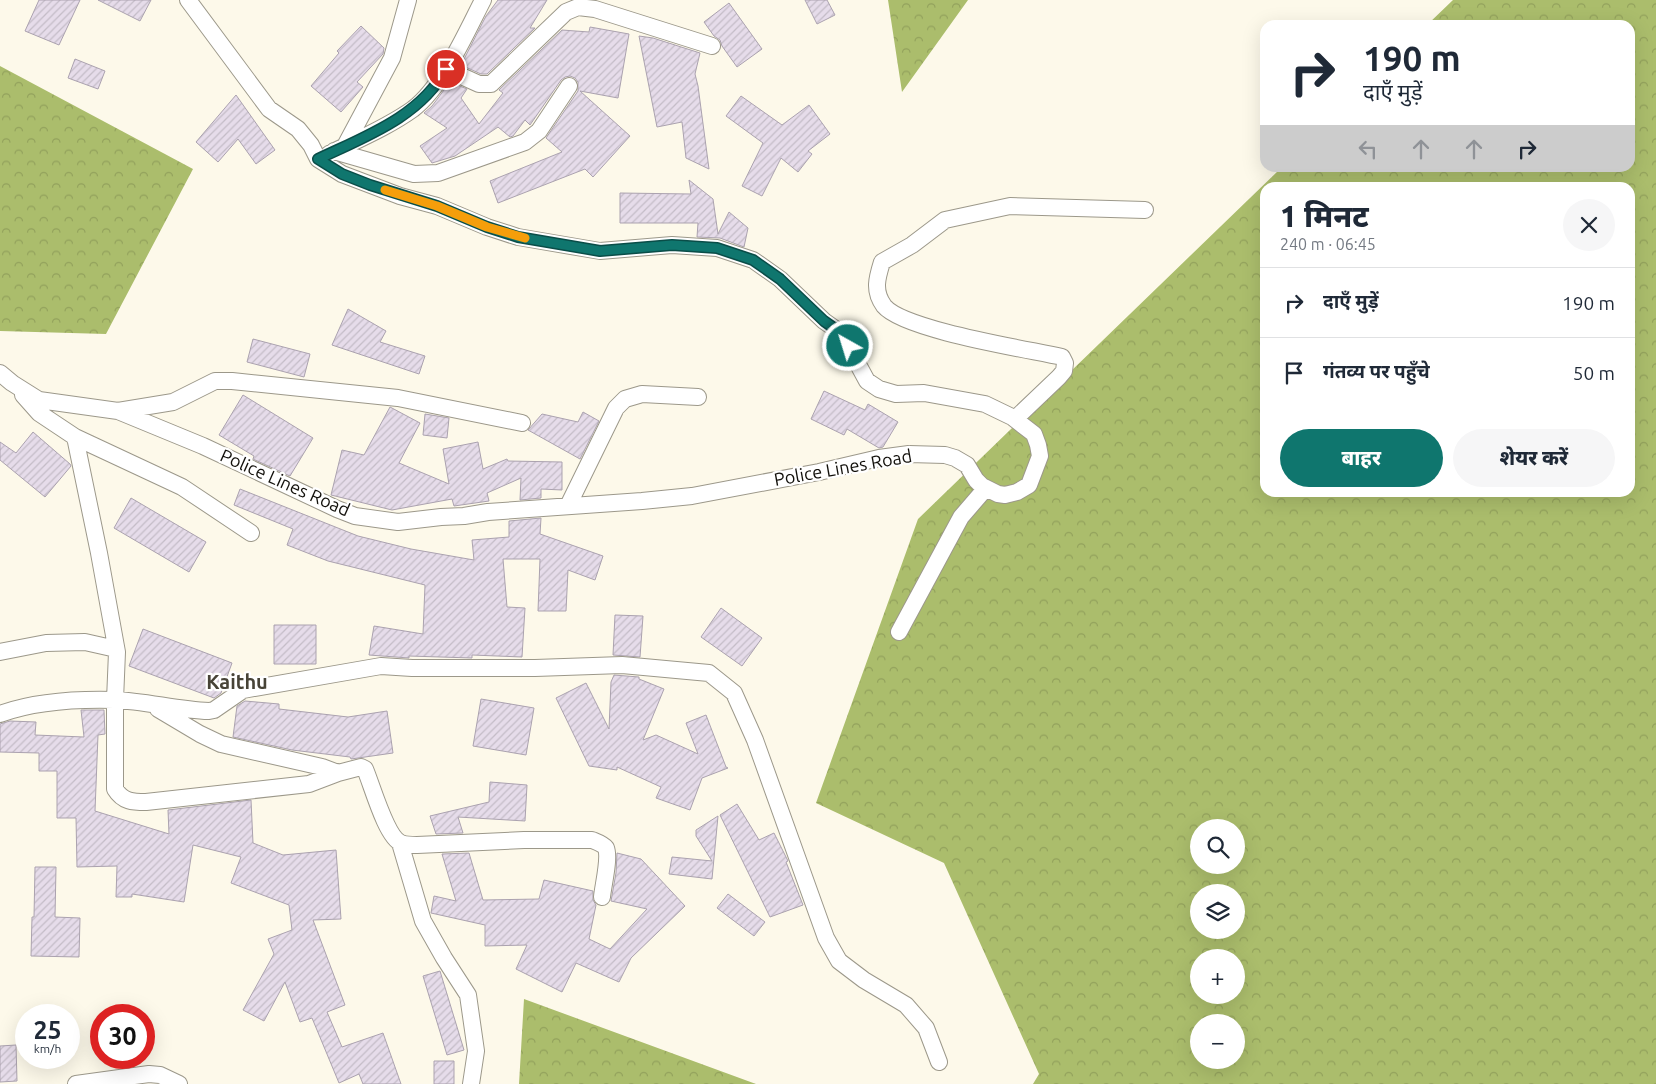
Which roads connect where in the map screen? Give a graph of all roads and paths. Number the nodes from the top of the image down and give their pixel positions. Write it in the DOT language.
graph roads {
  1 [pos="188,0"];
  2 [pos="408,0"];
  3 [pos="483,0"];
  4 [pos="712,46"];
  5 [pos="446,69"];
  6 [pos="569,86"];
  7 [pos="339,149"];
  8 [pos="318,159"];
  9 [pos="1145,210"];
  10 [pos="6,378"];
  11 [pos="698,396"];
  12 [pos="118,412"];
  13 [pos="1015,419"];
  14 [pos="522,424"];
  15 [pos="75,437"];
  16 [pos="986,488"];
  17 [pos="568,506"];
  18 [pos="251,533"];
  19 [pos="899,632"];
  20 [pos="116,648"];
  21 [pos="0,652"];
  22 [pos="115,700"];
  23 [pos="152,705"];
  24 [pos="0,714"];
  25 [pos="338,773"];
  26 [pos="400,843"];
  27 [pos="602,897"];
  28 [pos="939,1062"];
  29 [pos="76,1084"];
  30 [pos="179,1084"];
  31 [pos="471,1084"];
  1 -- 8 [label="street"];
  2 -- 7 [label="street"];
  3 -- 5 [label="street"];
  4 -- 5 [label="street"];
  5 -- 7 [label="street"];
  6 -- 7 [label="street"];
  7 -- 8 [label="street"];
  8 -- 13 [label="street"];
  9 -- 13 [label="street"];
  10 -- 12 [label="street, Police Lines Road"];
  10 -- 15 [label="street"];
  11 -- 17 [label="street"];
  12 -- 14 [label="street"];
  12 -- 17 [label="street, Police Lines Road"];
  13 -- 16 [label="street"];
  15 -- 18 [label="street"];
  15 -- 20 [label="street"];
  16 -- 17 [label="street, Police Lines Road"];
  16 -- 19 [label="street"];
  20 -- 21 [label="street"];
  20 -- 22 [label="street"];
  22 -- 23 [label="street"];
  22 -- 24 [label="street"];
  22 -- 25 [label="street"];
  23 -- 25 [label="street"];
  23 -- 28 [label="street"];
  25 -- 26 [label="street"];
  26 -- 27 [label="street"];
  26 -- 31 [label="street"];
  29 -- 30 [label="street"];
}
